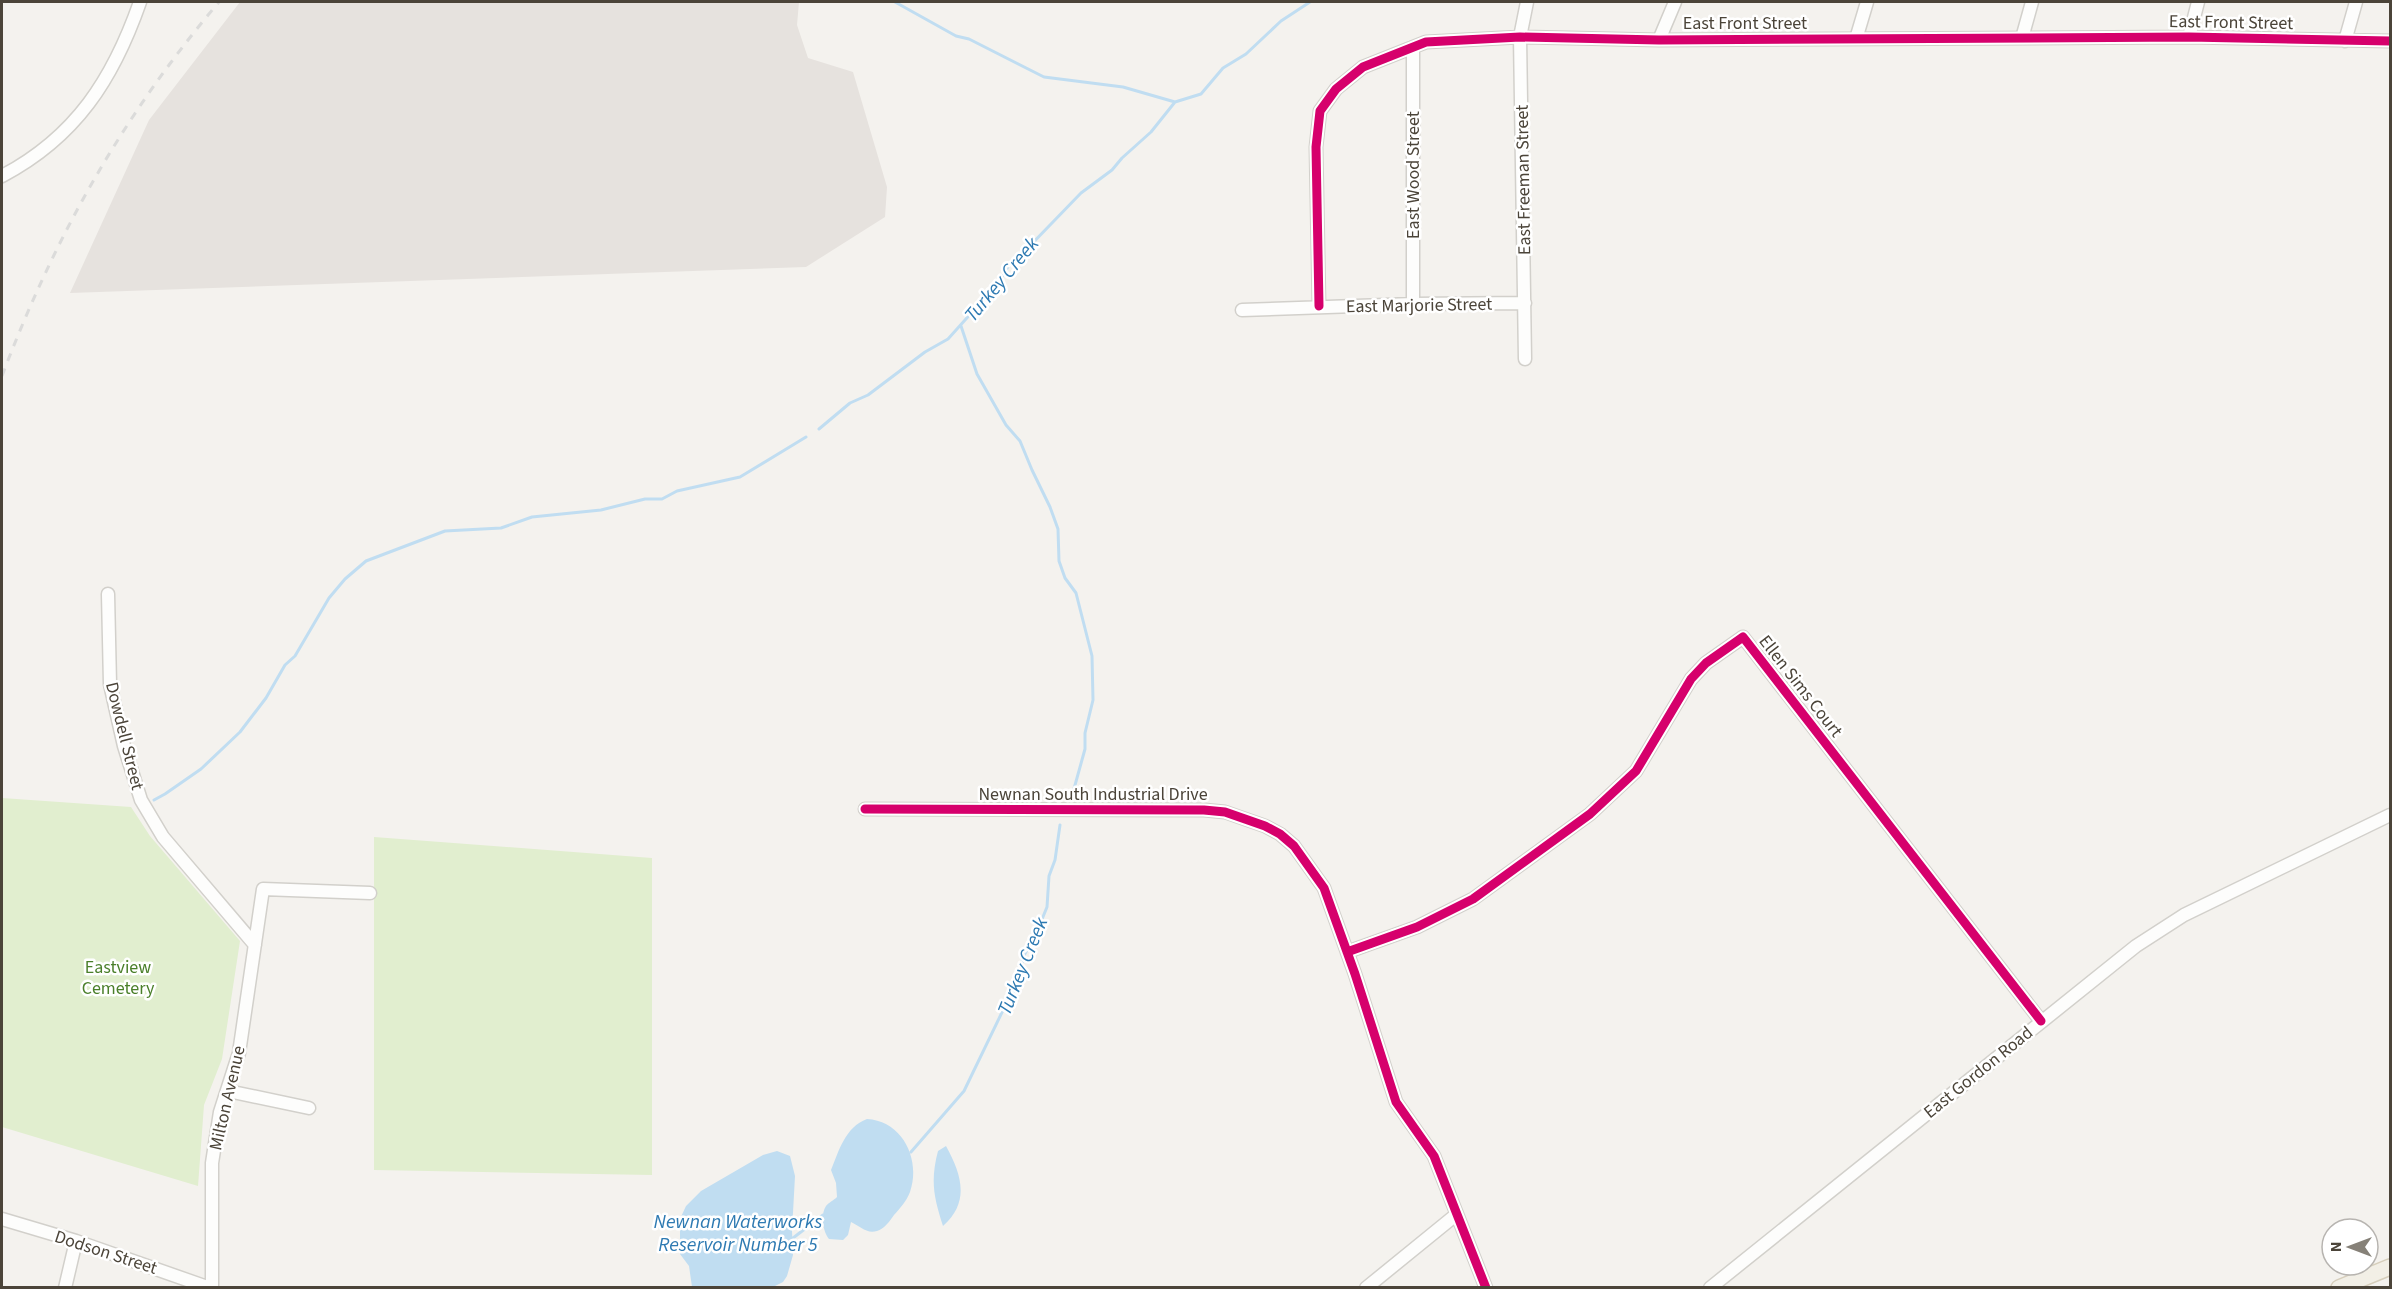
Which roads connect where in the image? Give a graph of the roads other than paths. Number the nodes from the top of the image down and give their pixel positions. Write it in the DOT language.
graph roads {
  1 [pos="140,2"];
  2 [pos="1527,2"];
  3 [pos="1675,2"];
  4 [pos="1867,2"];
  5 [pos="2032,2"];
  6 [pos="2198,2"];
  7 [pos="2356,2"];
  8 [pos="1520,37"];
  9 [pos="2189,37"];
  10 [pos="2022,38"];
  11 [pos="1856,39"];
  12 [pos="1659,40"];
  13 [pos="2345,41"];
  14 [pos="2391,41"];
  15 [pos="1413,47"];
  16 [pos="2,176"];
  17 [pos="1525,303"];
  18 [pos="1413,304"];
  19 [pos="1319,306"];
  20 [pos="1242,310"];
  21 [pos="1525,359"];
  22 [pos="108,594"];
  23 [pos="865,809"];
  24 [pos="2391,815"];
  25 [pos="370,893"];
  26 [pos="255,945"];
  27 [pos="1347,952"];
  28 [pos="2041,1021"];
  29 [pos="228,1090"];
  30 [pos="309,1108"];
  31 [pos="1457,1214"];
  32 [pos="2,1219"];
  33 [pos="76,1241"];
  34 [pos="2391,1268"];
  35 [pos="65,1287"];
  36 [pos="211,1287"];
  37 [pos="1366,1287"];
  38 [pos="1486,1287"];
  39 [pos="1710,1287"];
  40 [pos="2339,1287"];
  1 -- 16 [label="street"];
  2 -- 8 [label="street, East Freeman Street"];
  3 -- 12 [label="street"];
  4 -- 11 [label="street"];
  5 -- 10 [label="street"];
  6 -- 9 [label="street"];
  7 -- 13 [label="street"];
  8 -- 12 [label="street, East Front Street"];
  8 -- 15 [label="street, East Front Street"];
  8 -- 17 [label="street, East Freeman Street"];
  9 -- 10 [label="street, East Front Street"];
  9 -- 13 [label="street, East Front Street"];
  10 -- 11 [label="street, East Front Street"];
  11 -- 12 [label="street, East Front Street"];
  13 -- 14 [label="street, East Front Street"];
  15 -- 18 [label="street, East Wood Street"];
  15 -- 19 [label="street, East Front Street"];
  17 -- 18 [label="street, East Marjorie Street"];
  17 -- 21 [label="street, East Freeman Street"];
  18 -- 19 [label="street, East Marjorie Street"];
  19 -- 20 [label="street, East Marjorie Street"];
  22 -- 26 [label="street, Dowdell Street"];
  23 -- 27 [label="street, Newnan South Industrial Drive"];
  24 -- 28 [label="street, East Gordon Road"];
  25 -- 26 [label="street, Milton Avenue"];
  26 -- 29 [label="street, Milton Avenue"];
  27 -- 28 [label="street, Ellen Sims Court"];
  27 -- 31 [label="street, Newnan South Industrial Drive"];
  28 -- 39 [label="street, East Gordon Road"];
  29 -- 30 [label="street"];
  29 -- 36 [label="street, Milton Avenue"];
  31 -- 37 [label="street"];
  31 -- 38 [label="street, Newnan South Industrial Drive"];
  32 -- 33 [label="street, Dodson Street"];
  33 -- 35 [label="street"];
  33 -- 36 [label="street, Dodson Street"];
  34 -- 40 [label="main road"];
}
